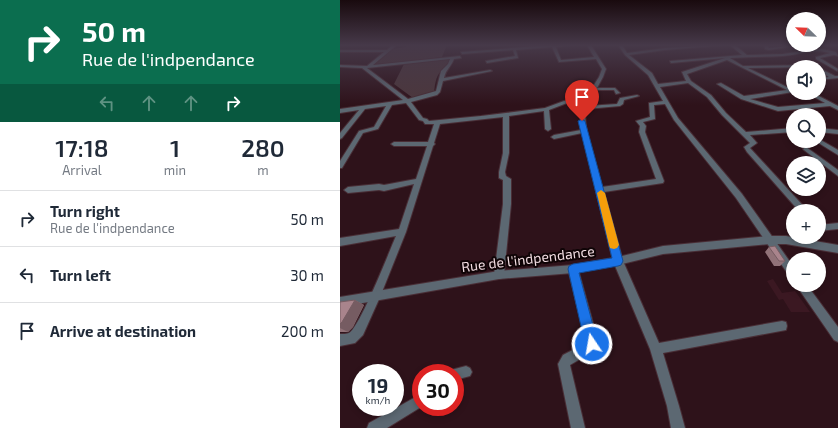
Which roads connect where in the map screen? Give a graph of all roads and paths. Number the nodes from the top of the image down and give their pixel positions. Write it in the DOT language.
graph roads {
  1 [pos="368,65"];
  2 [pos="385,65"];
  3 [pos="449,65"];
  4 [pos="601,65"];
  5 [pos="640,65"];
  6 [pos="705,65"];
  7 [pos="738,65"];
  8 [pos="771,65"];
  9 [pos="828,65"];
  10 [pos="340,66"];
  11 [pos="365,67"];
  12 [pos="742,67"];
  13 [pos="774,67"];
  14 [pos="786,67"];
  15 [pos="838,71"];
  16 [pos="490,72"];
  17 [pos="826,72"];
  18 [pos="836,77"];
  19 [pos="826,78"];
  20 [pos="440,80"];
  21 [pos="689,82"];
  22 [pos="719,84"];
  23 [pos="657,86"];
  24 [pos="786,88"];
  25 [pos="594,89"];
  26 [pos="618,92"];
  27 [pos="786,92"];
  28 [pos="637,96"];
  29 [pos="589,97"];
  30 [pos="743,98"];
  31 [pos="823,100"];
  32 [pos="407,101"];
  33 [pos="665,102"];
  34 [pos="390,103"];
  35 [pos="831,104"];
  36 [pos="363,108"];
  37 [pos="584,108"];
  38 [pos="838,108"];
  39 [pos="546,109"];
  40 [pos="341,112"];
  41 [pos="506,114"];
  42 [pos="437,123"];
  43 [pos="548,129"];
  44 [pos="584,131"];
  45 [pos="786,131"];
  46 [pos="826,131"];
  47 [pos="838,132"];
  48 [pos="744,134"];
  49 [pos="340,137"];
  50 [pos="554,137"];
  51 [pos="394,144"];
  52 [pos="432,144"];
  53 [pos="826,145"];
  54 [pos="806,149"];
  55 [pos="838,153"];
  56 [pos="340,166"];
  57 [pos="838,174"];
  58 [pos="418,181"];
  59 [pos="348,190"];
  60 [pos="600,190"];
  61 [pos="797,204"];
  62 [pos="838,226"];
  63 [pos="826,227"];
  64 [pos="402,232"];
  65 [pos="786,238"];
  66 [pos="770,240"];
  67 [pos="340,242"];
  68 [pos="816,244"];
  69 [pos="838,249"];
  70 [pos="618,261"];
  71 [pos="786,264"];
  72 [pos="573,269"];
  73 [pos="499,275"];
  74 [pos="806,292"];
  75 [pos="375,297"];
  76 [pos="340,302"];
  77 [pos="782,326"];
  78 [pos="838,336"];
  79 [pos="340,340"];
  80 [pos="656,349"];
  81 [pos="412,405"];
  82 [pos="374,428"];
  83 [pos="578,428"];
  84 [pos="678,428"];
  1 -- 11 [label="street"];
  2 -- 11 [label="street"];
  3 -- 20 [label="street"];
  4 -- 25 [label="street"];
  5 -- 23 [label="street"];
  6 -- 21 [label="street"];
  7 -- 12 [label="street"];
  8 -- 13 [label="street"];
  9 -- 15 [label="street"];
  10 -- 11 [label="street"];
  11 -- 32 [label="street"];
  12 -- 13 [label="street"];
  12 -- 24 [label="street"];
  13 -- 14 [label="street"];
  16 -- 20 [label="street"];
  17 -- 18 [label="street"];
  18 -- 19 [label="street"];
  20 -- 32 [label="street"];
  21 -- 23 [label="street"];
  21 -- 48 [label="street"];
  22 -- 30 [label="street"];
  23 -- 33 [label="street"];
  25 -- 26 [label="street"];
  25 -- 29 [label="street"];
  27 -- 30 [label="street"];
  28 -- 37 [label="street"];
  29 -- 37 [label="street"];
  29 -- 39 [label="street"];
  30 -- 35 [label="street"];
  31 -- 35 [label="street"];
  32 -- 34 [label="street"];
  32 -- 42 [label="street"];
  33 -- 60 [label="street"];
  33 -- 66 [label="street"];
  34 -- 36 [label="street"];
  34 -- 56 [label="street"];
  35 -- 38 [label="street"];
  36 -- 40 [label="street"];
  36 -- 49 [label="street"];
  37 -- 44 [label="street"];
  39 -- 41 [label="street"];
  39 -- 43 [label="street"];
  41 -- 42 [label="street"];
  41 -- 73 [label="street"];
  42 -- 52 [label="street"];
  44 -- 50 [label="street"];
  44 -- 60 [label="street"];
  45 -- 48 [label="street"];
  46 -- 47 [label="street"];
  48 -- 61 [label="street"];
  51 -- 52 [label="street"];
  52 -- 58 [label="street"];
  53 -- 55 [label="street"];
  54 -- 57 [label="street"];
  58 -- 59 [label="street"];
  58 -- 64 [label="street"];
  60 -- 70 [label="street"];
  62 -- 63 [label="street"];
  64 -- 67 [label="street"];
  64 -- 75 [label="street"];
  65 -- 66 [label="street, Rue de l'indpendance"];
  66 -- 70 [label="street, Rue de l'indpendance"];
  66 -- 71 [label="street"];
  68 -- 69 [label="street, Rue de l'indpendance"];
  70 -- 72 [label="street, Rue de l'indpendance"];
  70 -- 80 [label="street"];
  72 -- 73 [label="street, Rue de l'indpendance"];
  72 -- 83 [label="street"];
  73 -- 75 [label="street, Rue de l'indpendance"];
  74 -- 78 [label="street"];
  75 -- 76 [label="street, Rue de l'indpendance"];
  75 -- 79 [label="street"];
  77 -- 80 [label="street"];
  80 -- 84 [label="street"];
  81 -- 82 [label="street"];
}
